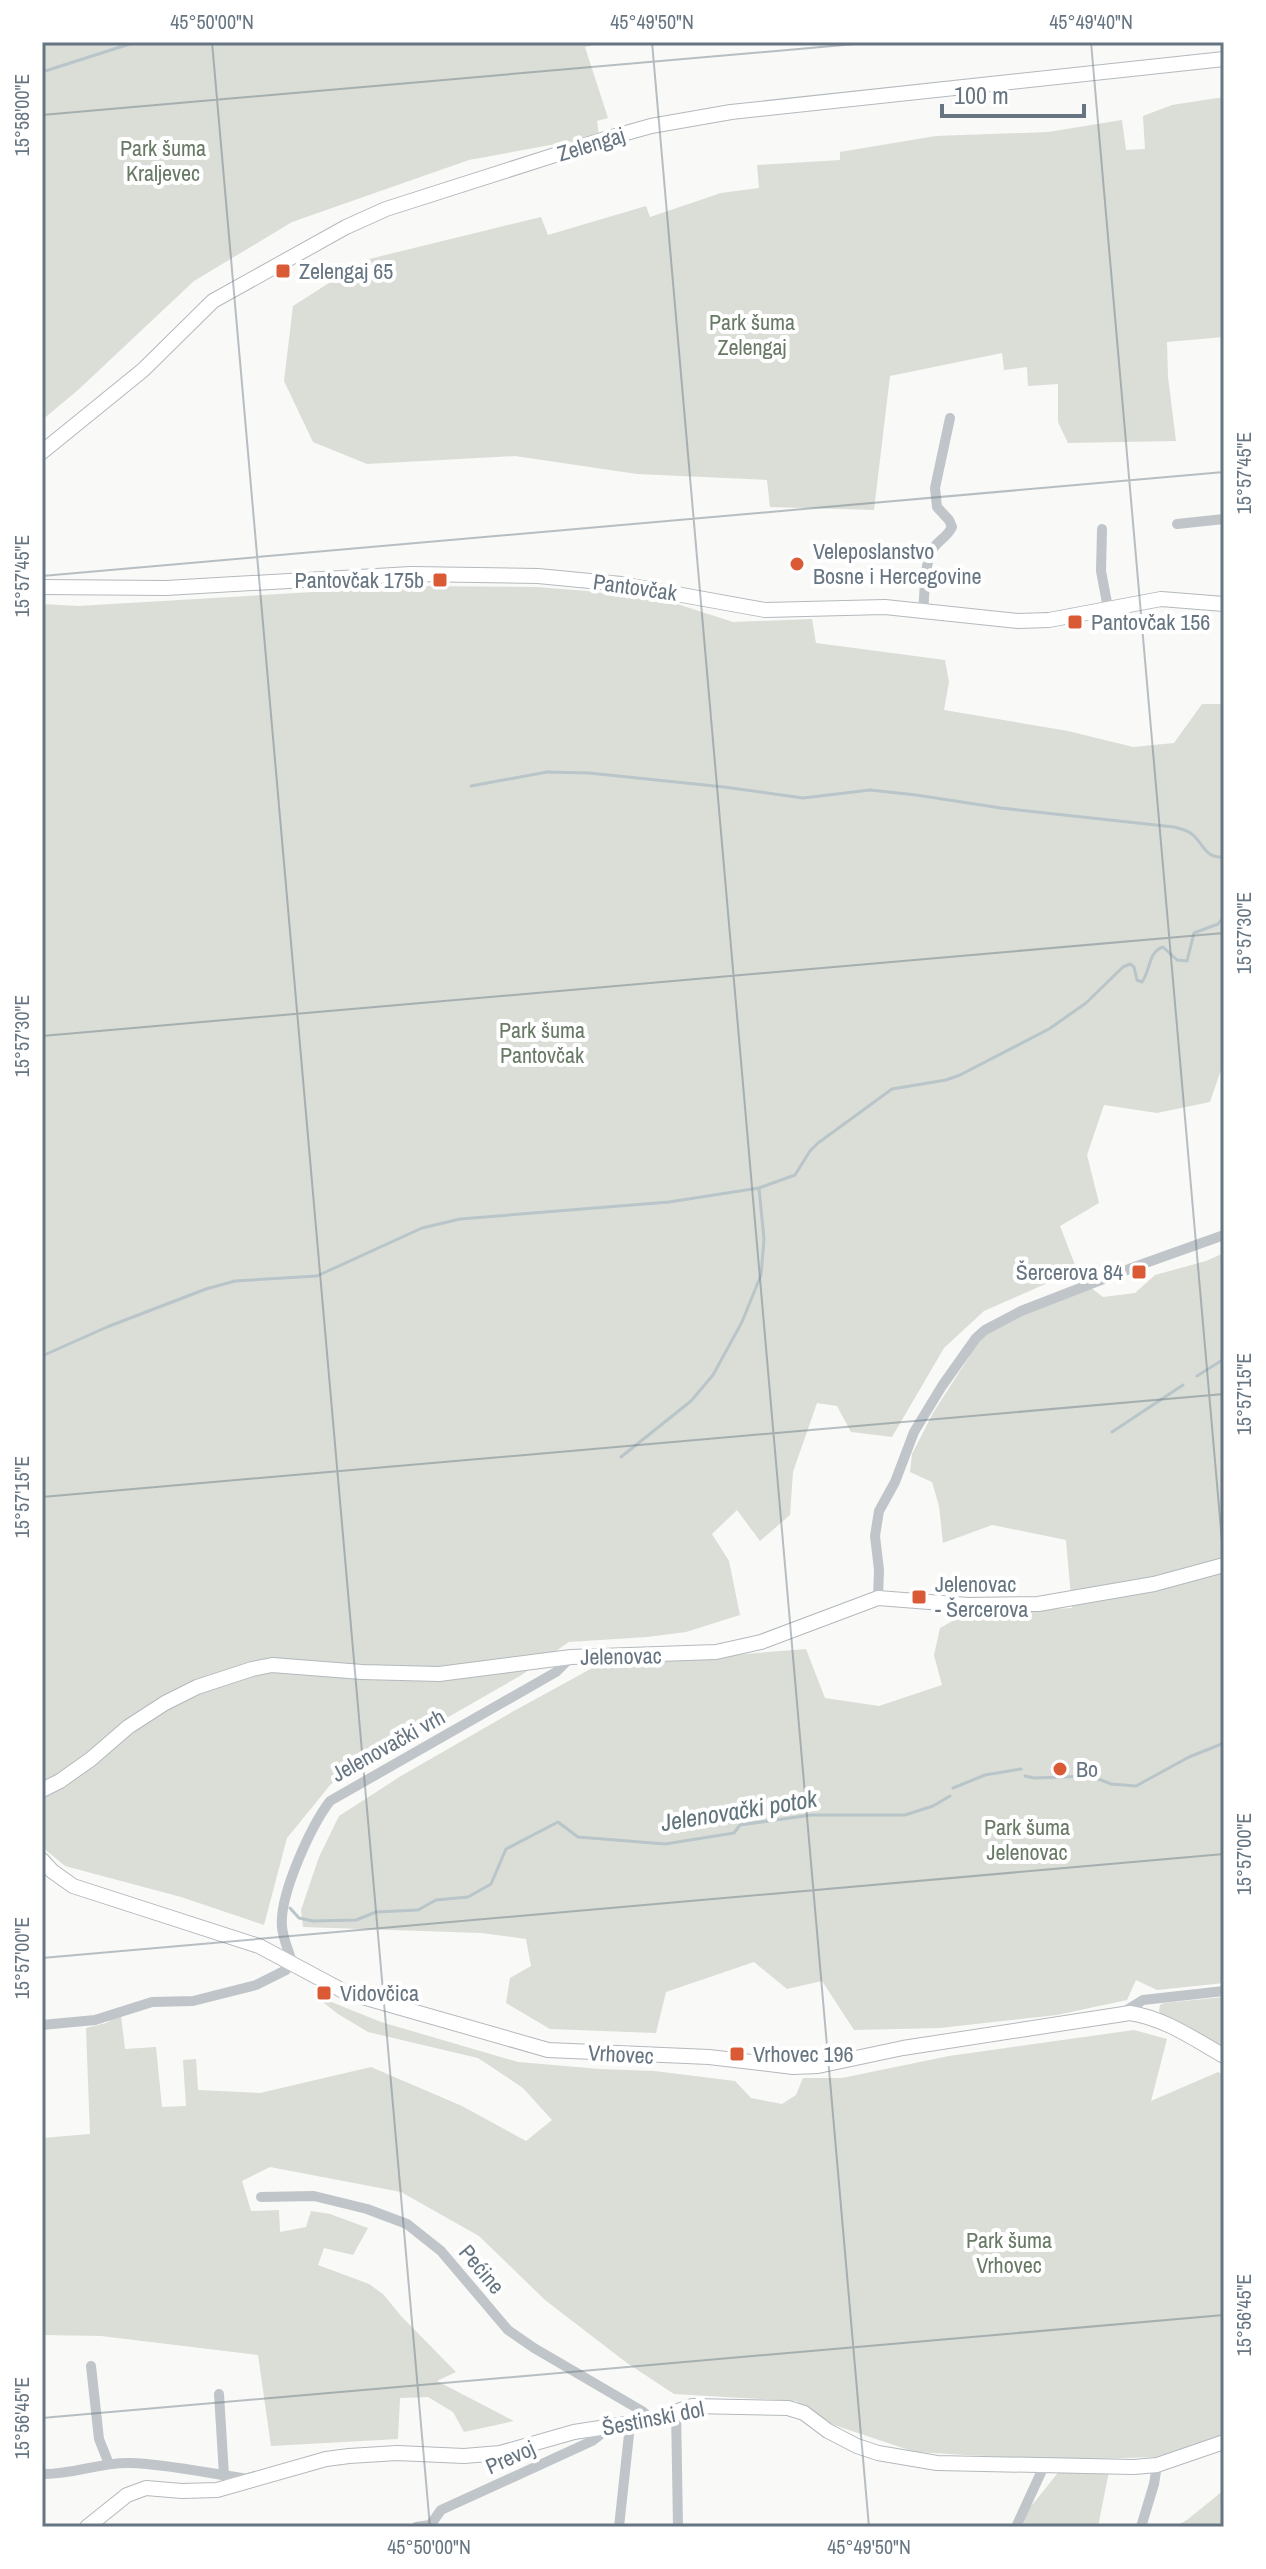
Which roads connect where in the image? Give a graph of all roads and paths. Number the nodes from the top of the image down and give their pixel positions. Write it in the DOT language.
graph roads {
  1 [pos="1224,59"];
  2 [pos="950,418"];
  3 [pos="42,452"];
  4 [pos="1224,519"];
  5 [pos="1177,524"];
  6 [pos="1102,529"];
  7 [pos="42,587"];
  8 [pos="1224,604"];
  9 [pos="1108,608"];
  10 [pos="923,611"];
  11 [pos="1224,1235"];
  12 [pos="1224,1565"];
  13 [pos="878,1598"];
  14 [pos="571,1657"];
  15 [pos="42,1790"];
  16 [pos="42,1860"];
  17 [pos="292,1963"];
  18 [pos="1224,1991"];
  19 [pos="1156,1998"];
  20 [pos="1121,2014"];
  21 [pos="1151,2017"];
  22 [pos="42,2025"];
  23 [pos="1224,2056"];
  24 [pos="261,2197"];
  25 [pos="91,2366"];
  26 [pos="219,2394"];
  27 [pos="676,2410"];
  28 [pos="652,2420"];
  29 [pos="630,2425"];
  30 [pos="609,2428"];
  31 [pos="1224,2442"];
  32 [pos="109,2464"];
  33 [pos="1157,2465"];
  34 [pos="1044,2466"];
  35 [pos="42,2474"];
  36 [pos="224,2475"];
  37 [pos="251,2479"];
  38 [pos="430,2526"];
  39 [pos="87,2527"];
  40 [pos="416,2527"];
  41 [pos="619,2527"];
  42 [pos="678,2527"];
  43 [pos="1016,2527"];
  44 [pos="1141,2527"];
  1 -- 3 [label="street, Zelengaj"];
  2 -- 10 [label="street"];
  4 -- 5 [label="street"];
  6 -- 9 [label="street"];
  7 -- 10 [label="street, Pantovčak"];
  8 -- 9 [label="street, Pantovčak"];
  9 -- 10 [label="street, Pantovčak"];
  11 -- 13 [label="street"];
  12 -- 13 [label="street, Jelenovac"];
  13 -- 14 [label="street, Jelenovac"];
  14 -- 15 [label="street, Jelenovac"];
  14 -- 17 [label="street, Jelenovački vrh"];
  16 -- 17 [label="street, Vrhovec"];
  17 -- 20 [label="street, Vrhovec"];
  17 -- 22 [label="street"];
  18 -- 19 [label="street"];
  19 -- 20 [label="street"];
  19 -- 21 [label="street"];
  20 -- 21 [label="street, Vrhovec"];
  21 -- 23 [label="street, Vrhovec"];
  24 -- 28 [label="street, Pećine"];
  25 -- 32 [label="street"];
  26 -- 36 [label="street"];
  27 -- 28 [label="street, Šestinski dol"];
  27 -- 34 [label="street, Šestinski dol"];
  27 -- 42 [label="street"];
  28 -- 29 [label="street, Šestinski dol"];
  29 -- 30 [label="street, Šestinski dol"];
  29 -- 41 [label="street"];
  30 -- 37 [label="street, Šestinski dol"];
  30 -- 38 [label="street, Prevoj"];
  31 -- 33 [label="street, Šestinski dol"];
  32 -- 35 [label="street"];
  32 -- 36 [label="street"];
  33 -- 34 [label="street, Šestinski dol"];
  33 -- 44 [label="street"];
  34 -- 43 [label="street"];
  36 -- 37 [label="street"];
  37 -- 39 [label="street, Šestinski dol"];
  38 -- 40 [label="street, Prevoj"];
}
